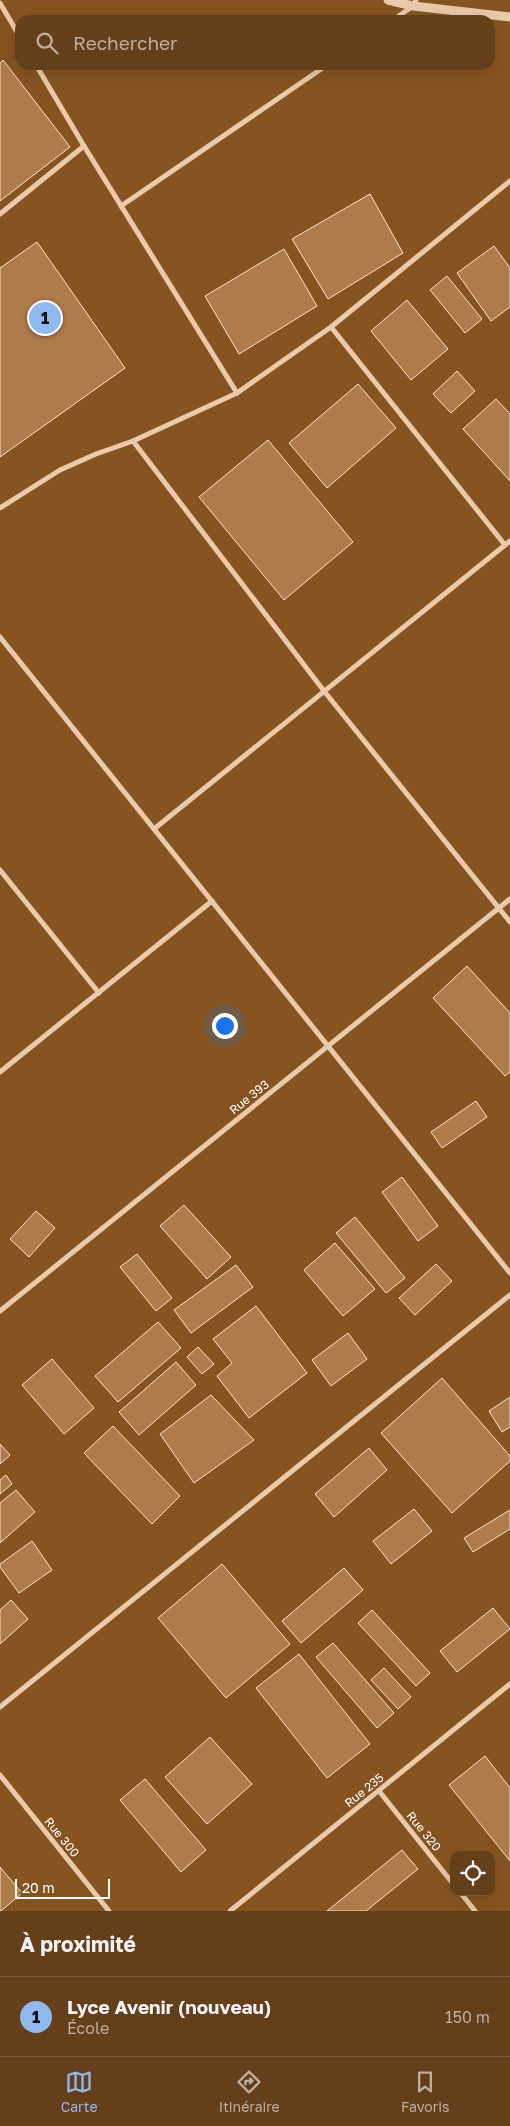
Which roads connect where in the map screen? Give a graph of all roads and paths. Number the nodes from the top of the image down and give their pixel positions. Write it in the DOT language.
graph roads {
  1 [pos="388,0"];
  2 [pos="0,3"];
  3 [pos="415,3"];
  4 [pos="399,15"];
  5 [pos="510,17"];
  6 [pos="15,28"];
  7 [pos="39,70"];
  8 [pos="320,70"];
  9 [pos="84,146"];
  10 [pos="510,182"];
  11 [pos="121,206"];
  12 [pos="0,214"];
  13 [pos="331,327"];
  14 [pos="237,393"];
  15 [pos="133,441"];
  16 [pos="0,508"];
  17 [pos="508,543"];
  18 [pos="0,637"];
  19 [pos="324,691"];
  20 [pos="154,829"];
  21 [pos="0,870"];
  22 [pos="510,899"];
  23 [pos="212,901"];
  24 [pos="499,908"];
  25 [pos="510,922"];
  26 [pos="99,993"];
  27 [pos="328,1046"];
  28 [pos="0,1072"];
  29 [pos="510,1273"];
  30 [pos="510,1295"];
  31 [pos="0,1311"];
  32 [pos="510,1684"];
  33 [pos="0,1707"];
  34 [pos="0,1775"];
  35 [pos="378,1791"];
  36 [pos="450,1880"];
  37 [pos="463,1896"];
  38 [pos="109,1911"];
  39 [pos="230,1911"];
  40 [pos="475,1911"];
  1 -- 3 [label="street"];
  2 -- 6 [label="street"];
  3 -- 4 [label="street"];
  3 -- 5 [label="street"];
  7 -- 9 [label="street"];
  8 -- 11 [label="street"];
  9 -- 11 [label="street"];
  9 -- 12 [label="street"];
  10 -- 13 [label="street"];
  11 -- 14 [label="street"];
  13 -- 14 [label="street"];
  13 -- 17 [label="street"];
  14 -- 15 [label="street"];
  15 -- 16 [label="street"];
  15 -- 19 [label="street"];
  17 -- 19 [label="street"];
  18 -- 20 [label="street"];
  19 -- 20 [label="street"];
  19 -- 24 [label="street"];
  20 -- 23 [label="street"];
  21 -- 26 [label="street"];
  22 -- 24 [label="street, Rue 393"];
  23 -- 26 [label="street"];
  23 -- 27 [label="street"];
  24 -- 25 [label="street"];
  24 -- 27 [label="street, Rue 393"];
  26 -- 28 [label="street"];
  27 -- 29 [label="street"];
  27 -- 31 [label="street, Rue 393"];
  30 -- 33 [label="street"];
  32 -- 35 [label="street, Rue 235"];
  34 -- 38 [label="street, Rue 300"];
  35 -- 36 [label="street, Rue 320"];
  35 -- 39 [label="street, Rue 235"];
  37 -- 40 [label="street"];
}
